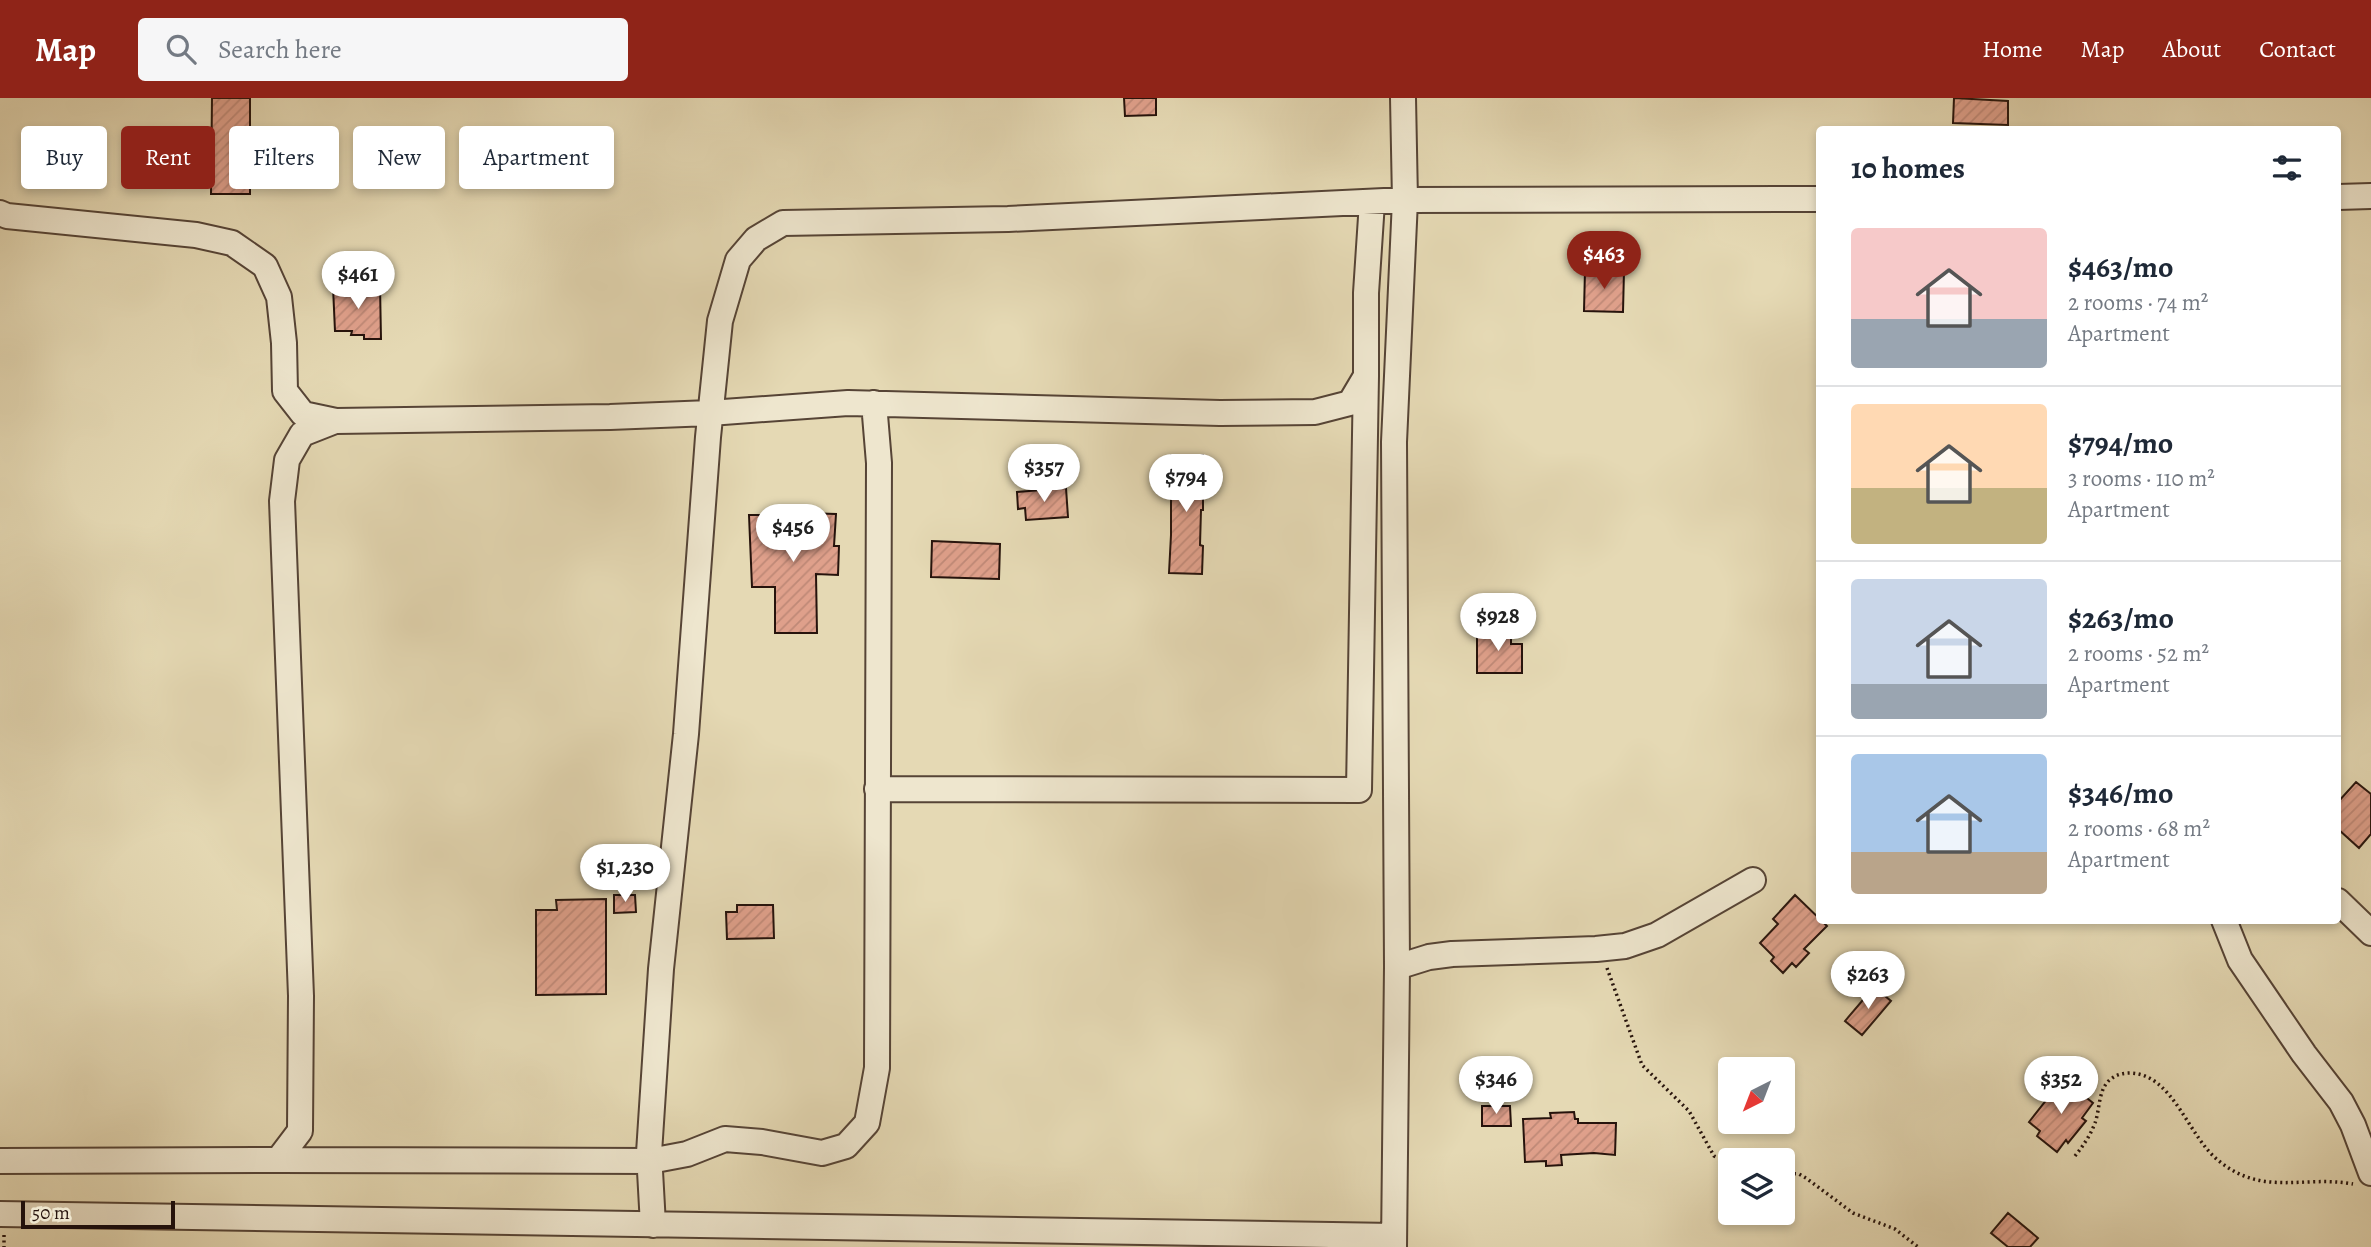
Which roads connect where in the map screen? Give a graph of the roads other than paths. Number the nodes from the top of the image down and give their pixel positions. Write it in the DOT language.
graph roads {
  1 [pos="1403,98"];
  2 [pos="2371,196"];
  3 [pos="2341,197"];
  4 [pos="1816,199"];
  5 [pos="1405,200"];
  6 [pos="1372,202"];
  7 [pos="0,213"];
  8 [pos="1366,376"];
  9 [pos="285,391"];
  10 [pos="874,403"];
  11 [pos="710,413"];
  12 [pos="336,421"];
  13 [pos="287,460"];
  14 [pos="877,789"];
  15 [pos="1753,880"];
  16 [pos="2341,904"];
  17 [pos="2226,924"];
  18 [pos="2371,933"];
  19 [pos="1397,967"];
  20 [pos="300,1131"];
  21 [pos="278,1160"];
  22 [pos="322,1160"];
  23 [pos="0,1161"];
  24 [pos="650,1161"];
  25 [pos="2366,1180"];
  26 [pos="0,1214"];
  27 [pos="653,1224"];
  28 [pos="698,1236"];
  29 [pos="1394,1241"];
  1 -- 5 [label="street"];
  2 -- 3 [label="street"];
  4 -- 5 [label="street"];
  5 -- 6 [label="street"];
  5 -- 19 [label="street"];
  6 -- 8 [label="street"];
  6 -- 11 [label="street"];
  7 -- 9 [label="street"];
  8 -- 10 [label="street"];
  8 -- 14 [label="street"];
  9 -- 12 [label="street"];
  9 -- 13 [label="street"];
  10 -- 11 [label="street"];
  10 -- 14 [label="street"];
  11 -- 12 [label="street"];
  11 -- 24 [label="street"];
  12 -- 13 [label="street"];
  13 -- 20 [label="street"];
  14 -- 24 [label="street"];
  15 -- 19 [label="street"];
  16 -- 18 [label="street"];
  17 -- 25 [label="street"];
  19 -- 29 [label="street"];
  20 -- 21 [label="street"];
  20 -- 22 [label="street"];
  21 -- 22 [label="street"];
  21 -- 23 [label="street"];
  22 -- 24 [label="street"];
  24 -- 27 [label="street"];
  26 -- 27 [label="street"];
  27 -- 28 [label="street"];
  28 -- 29 [label="street"];
}
